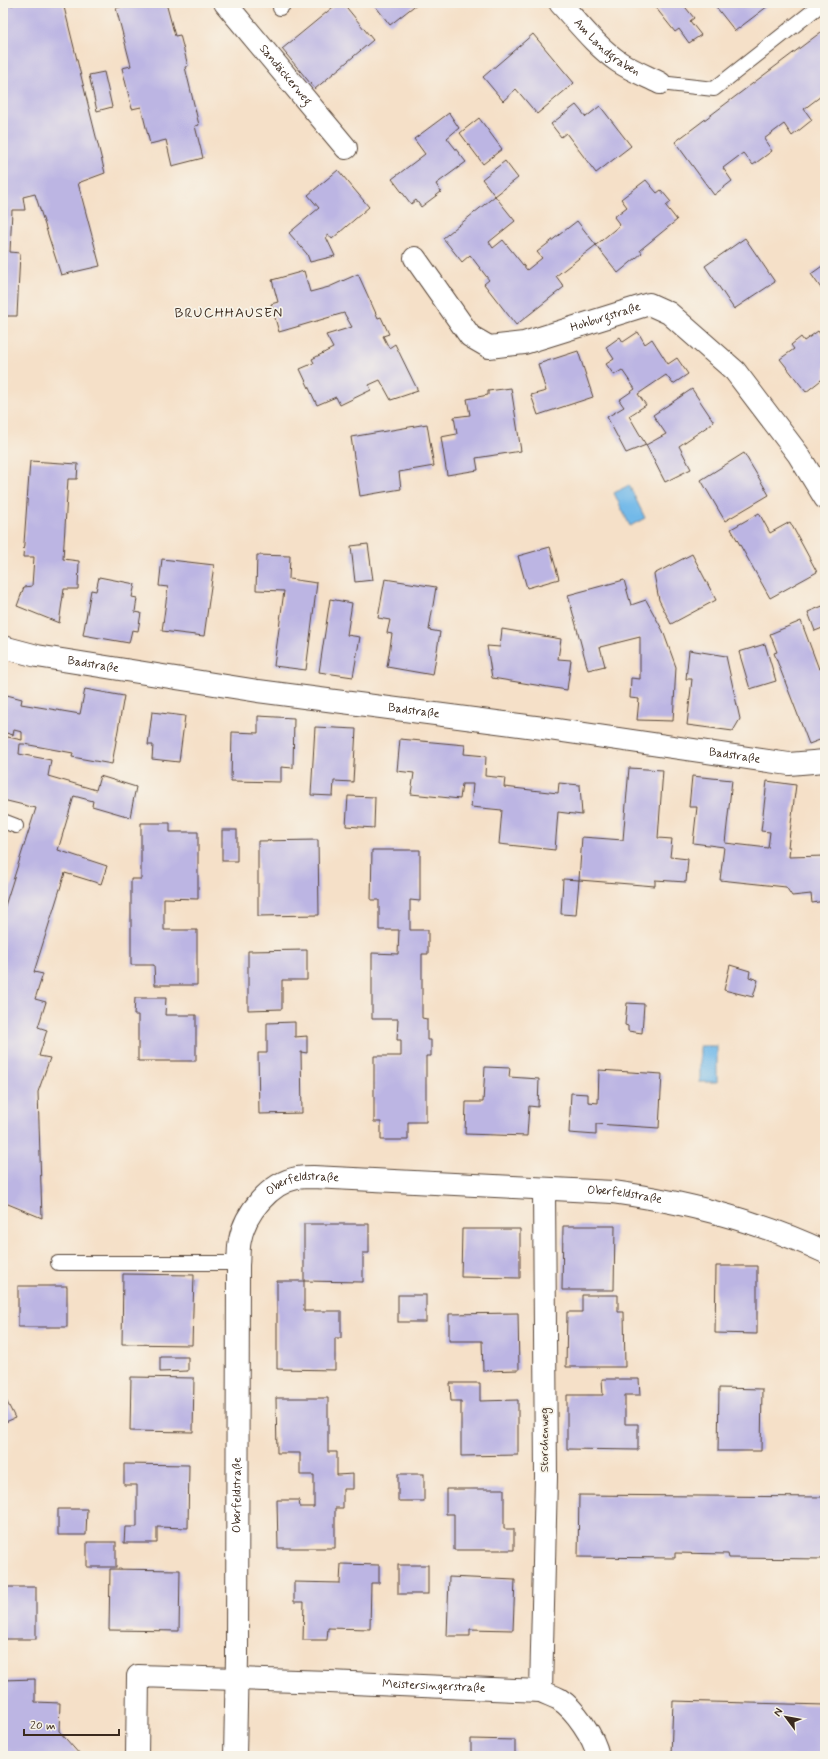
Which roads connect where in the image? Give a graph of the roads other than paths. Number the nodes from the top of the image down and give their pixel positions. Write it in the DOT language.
graph roads {
  1 [pos="224,3"];
  2 [pos="560,3"];
  3 [pos="824,3"];
  4 [pos="660,84"];
  5 [pos="346,148"];
  6 [pos="415,258"];
  7 [pos="825,498"];
  8 [pos="3,647"];
  9 [pos="825,762"];
  10 [pos="544,1189"];
  11 [pos="825,1252"];
  12 [pos="58,1263"];
  13 [pos="238,1263"];
  14 [pos="236,1680"];
  15 [pos="541,1691"];
  16 [pos="137,1756"];
  17 [pos="235,1756"];
  18 [pos="598,1756"];
  1 -- 5 [label="street, Sandäckerweg"];
  2 -- 4 [label="street, Am Landgraben"];
  3 -- 4 [label="lane"];
  6 -- 7 [label="street, Hohburgstraße"];
  8 -- 9 [label="street, Badstraße"];
  10 -- 11 [label="street, Oberfeldstraße"];
  10 -- 13 [label="street, Oberfeldstraße"];
  10 -- 15 [label="street, Storchenweg"];
  12 -- 13 [label="lane"];
  13 -- 14 [label="street, Oberfeldstraße"];
  14 -- 15 [label="street, Meistersingerstraße"];
  14 -- 16 [label="street, Meistersingerstraße"];
  14 -- 17 [label="street, Oberfeldstraße"];
  15 -- 18 [label="street, Meistersingerstraße"];
}
